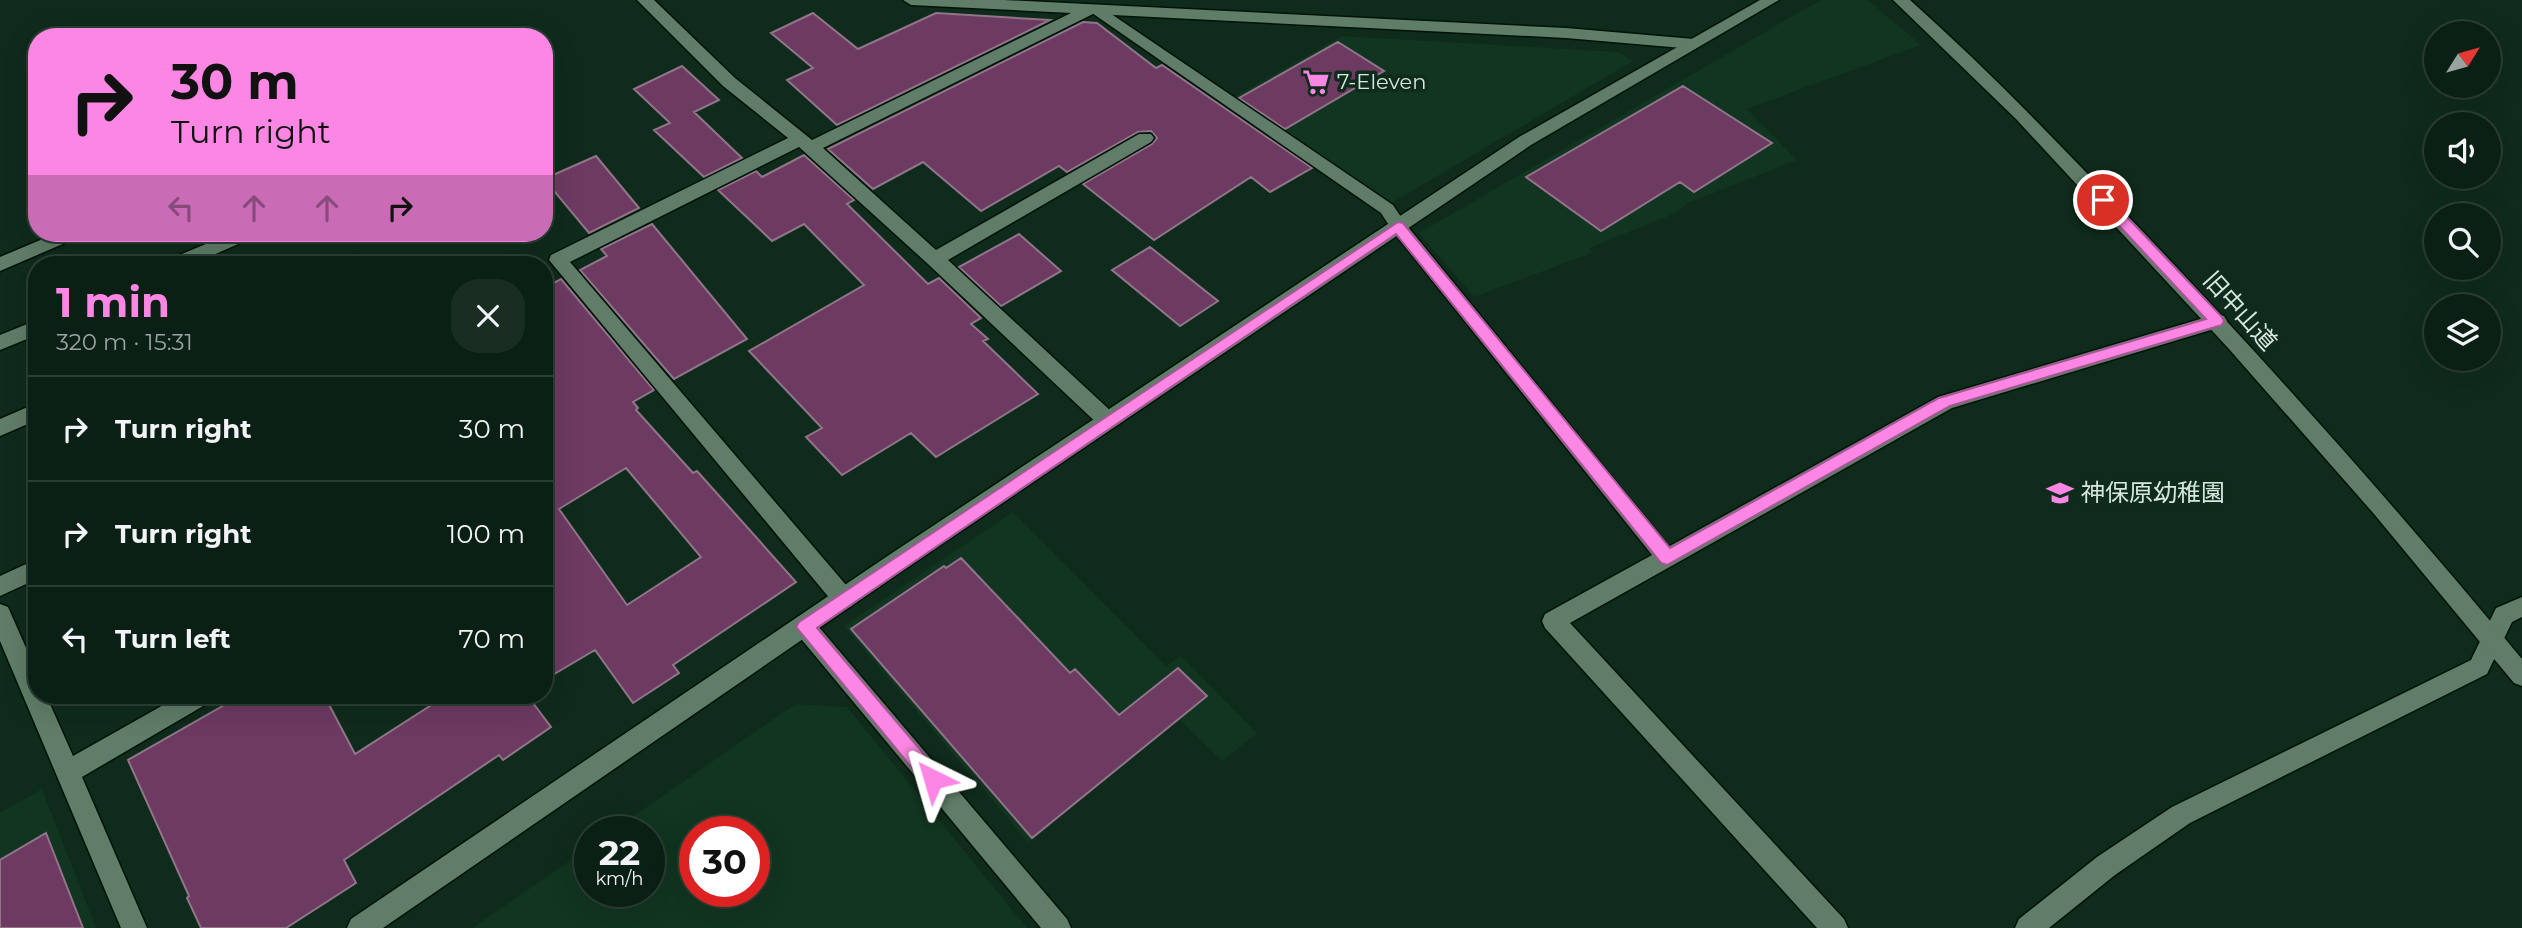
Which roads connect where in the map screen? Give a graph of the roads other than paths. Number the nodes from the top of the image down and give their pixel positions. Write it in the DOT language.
graph roads {
  1 [pos="645,0"];
  2 [pos="911,0"];
  3 [pos="1069,0"];
  4 [pos="1771,0"];
  5 [pos="1901,0"];
  6 [pos="1100,6"];
  7 [pos="1694,44"];
  8 [pos="1145,138"];
  9 [pos="805,144"];
  10 [pos="1398,226"];
  11 [pos="52,242"];
  12 [pos="227,242"];
  13 [pos="195,256"];
  14 [pos="935,259"];
  15 [pos="0,264"];
  16 [pos="2217,321"];
  17 [pos="28,331"];
  18 [pos="0,343"];
  19 [pos="28,415"];
  20 [pos="1107,420"];
  21 [pos="0,428"];
  22 [pos="1667,558"];
  23 [pos="28,573"];
  24 [pos="0,587"];
  25 [pos="844,599"];
  26 [pos="2522,607"];
  27 [pos="0,614"];
  28 [pos="805,627"];
  29 [pos="2492,638"];
  30 [pos="7,655"];
  31 [pos="2522,676"];
  32 [pos="28,696"];
  33 [pos="32,704"];
  34 [pos="186,704"];
  35 [pos="67,772"];
  36 [pos="134,928"];
  37 [pos="360,928"];
  38 [pos="1058,928"];
  39 [pos="1835,928"];
  40 [pos="2028,928"];
  1 -- 9 [label="street"];
  2 -- 6 [label="street"];
  3 -- 6 [label="street"];
  4 -- 7 [label="street"];
  5 -- 16 [label="street, 旧中山道"];
  6 -- 7 [label="street"];
  6 -- 9 [label="street"];
  6 -- 10 [label="street"];
  7 -- 10 [label="street"];
  8 -- 14 [label="street"];
  9 -- 14 [label="street"];
  9 -- 25 [label="street"];
  10 -- 20 [label="street"];
  10 -- 22 [label="street"];
  11 -- 15 [label="street"];
  12 -- 13 [label="street"];
  14 -- 20 [label="street"];
  16 -- 22 [label="street"];
  16 -- 29 [label="street, 旧中山道"];
  17 -- 18 [label="street"];
  19 -- 21 [label="street"];
  20 -- 25 [label="street"];
  22 -- 39 [label="street"];
  23 -- 24 [label="street"];
  25 -- 28 [label="street"];
  26 -- 29 [label="street"];
  27 -- 30 [label="street"];
  28 -- 37 [label="street"];
  28 -- 38 [label="street"];
  29 -- 31 [label="street, 旧中山道"];
  29 -- 40 [label="street"];
  30 -- 32 [label="street"];
  33 -- 35 [label="street"];
  34 -- 35 [label="street"];
  35 -- 36 [label="street"];
}
